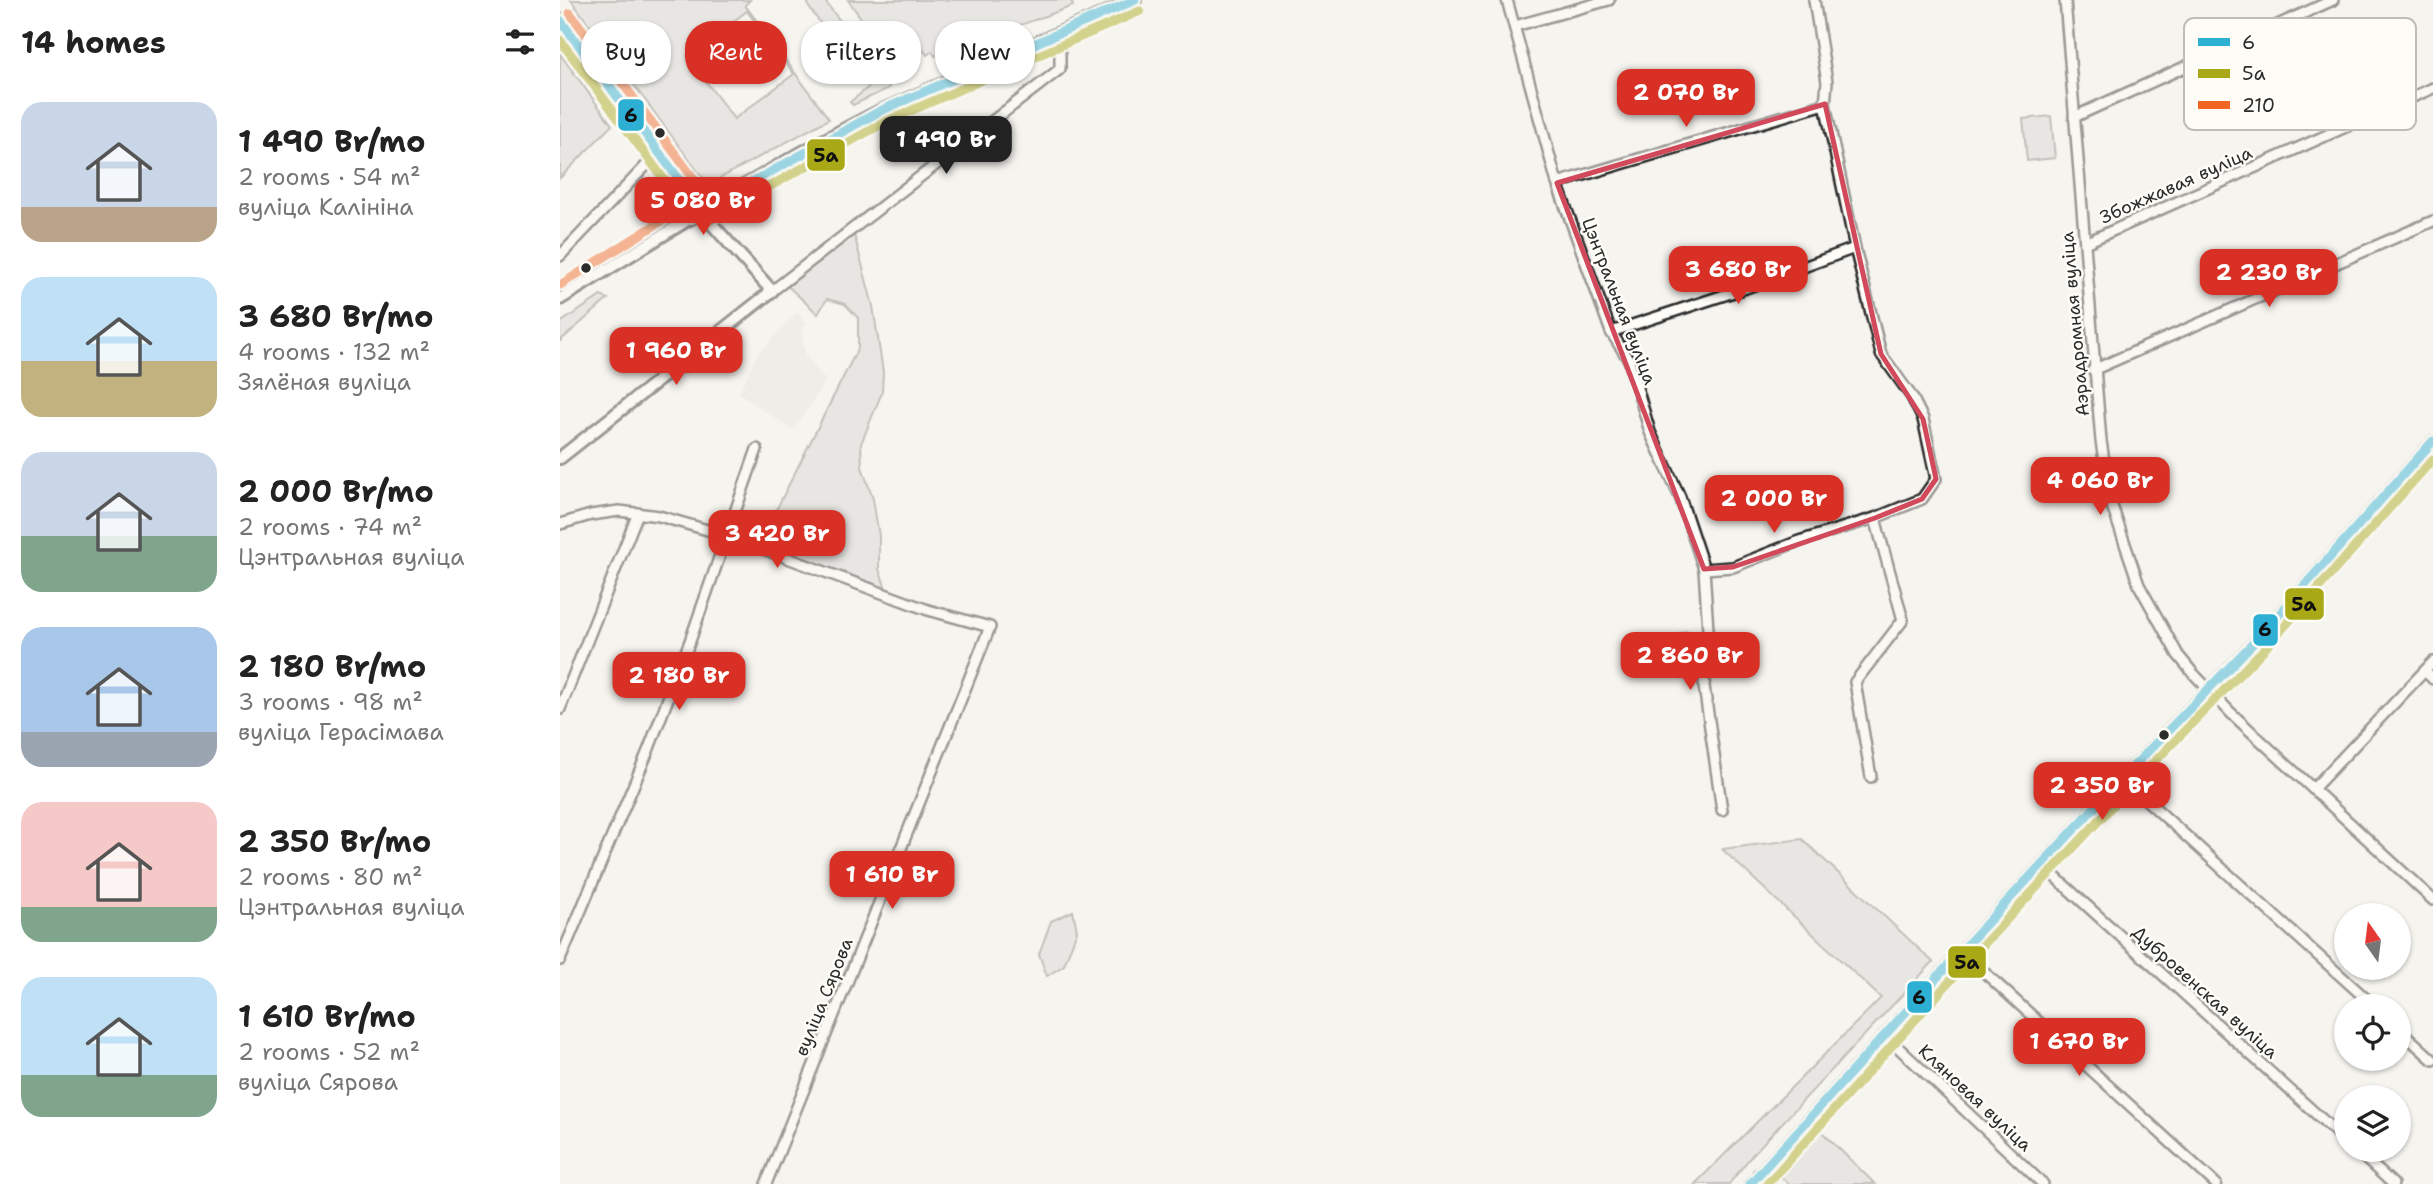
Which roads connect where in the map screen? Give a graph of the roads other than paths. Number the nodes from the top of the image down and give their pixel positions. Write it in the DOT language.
graph roads {
  1 [pos="1135,0"];
  2 [pos="1507,0"];
  3 [pos="1609,0"];
  4 [pos="1814,0"];
  5 [pos="2065,0"];
  6 [pos="2333,0"];
  7 [pos="2293,18"];
  8 [pos="560,20"];
  9 [pos="1515,26"];
  10 [pos="1055,35"];
  11 [pos="2184,67"];
  12 [pos="2433,88"];
  13 [pos="2416,96"];
  14 [pos="1825,104"];
  15 [pos="2074,117"];
  16 [pos="2339,130"];
  17 [pos="659,152"];
  18 [pos="1557,183"];
  19 [pos="702,210"];
  20 [pos="2433,221"];
  21 [pos="2085,243"];
  22 [pos="1855,248"];
  23 [pos="560,256"];
  24 [pos="772,291"];
  25 [pos="560,299"];
  26 [pos="1611,332"];
  27 [pos="2094,370"];
  28 [pos="2433,441"];
  29 [pos="757,449"];
  30 [pos="560,458"];
  31 [pos="638,513"];
  32 [pos="1875,518"];
  33 [pos="560,524"];
  34 [pos="728,536"];
  35 [pos="1704,569"];
  36 [pos="2433,662"];
  37 [pos="2425,671"];
  38 [pos="2433,679"];
  39 [pos="2209,689"];
  40 [pos="560,709"];
  41 [pos="1871,777"];
  42 [pos="2122,778"];
  43 [pos="2313,789"];
  44 [pos="1722,810"];
  45 [pos="2042,865"];
  46 [pos="2433,900"];
  47 [pos="1961,951"];
  48 [pos="560,960"];
  49 [pos="2361,994"];
  50 [pos="1886,1036"];
  51 [pos="2411,1040"];
  52 [pos="2433,1060"];
  53 [pos="2334,1130"];
  54 [pos="2369,1162"];
  55 [pos="1758,1174"];
  56 [pos="766,1184"];
  57 [pos="1749,1184"];
  58 [pos="1770,1184"];
  59 [pos="2043,1184"];
  60 [pos="2216,1184"];
  61 [pos="2393,1184"];
  1 -- 10 [label="main road"];
  2 -- 9 [label="street, Цэнтральная вуліца"];
  3 -- 9 [label="street"];
  4 -- 14 [label="street"];
  5 -- 15 [label="street, Аэрадромная вуліца"];
  6 -- 7 [label="street"];
  8 -- 17 [label="main road"];
  9 -- 18 [label="street, Цэнтральная вуліца"];
  10 -- 19 [label="main road"];
  10 -- 24 [label="street"];
  11 -- 15 [label="street"];
  12 -- 13 [label="street, Збожжавая вуліца"];
  14 -- 18 [label="street"];
  14 -- 22 [label="street"];
  15 -- 21 [label="street, Аэрадромная вуліца"];
  16 -- 21 [label="street, Збожжавая вуліца"];
  17 -- 19 [label="main road"];
  17 -- 23 [label="street"];
  18 -- 26 [label="street, Цэнтральная вуліца"];
  19 -- 24 [label="main road"];
  19 -- 25 [label="main road"];
  20 -- 27 [label="street"];
  21 -- 27 [label="street, Аэрадромная вуліца"];
  22 -- 26 [label="street"];
  22 -- 32 [label="street"];
  24 -- 30 [label="main road"];
  26 -- 35 [label="street, Цэнтральная вуліца"];
  27 -- 39 [label="street, Аэрадромная вуліца"];
  28 -- 39 [label="street"];
  29 -- 34 [label="street"];
  31 -- 33 [label="street"];
  31 -- 34 [label="street"];
  31 -- 40 [label="street"];
  32 -- 35 [label="street"];
  32 -- 41 [label="street"];
  34 -- 48 [label="street"];
  34 -- 56 [label="street, вуліца Сярова"];
  35 -- 44 [label="street, Цэнтральная вуліца"];
  36 -- 37 [label="street"];
  37 -- 38 [label="street"];
  37 -- 43 [label="street"];
  39 -- 42 [label="street"];
  39 -- 43 [label="street, Аэрадромная вуліца"];
  42 -- 45 [label="street"];
  42 -- 49 [label="street"];
  43 -- 46 [label="street, Аэрадромная вуліца"];
  45 -- 47 [label="street"];
  45 -- 53 [label="street, Дубровенская вуліца"];
  47 -- 50 [label="street"];
  47 -- 60 [label="street"];
  50 -- 55 [label="street"];
  50 -- 59 [label="street, Кляновая вуліца"];
  51 -- 52 [label="street"];
  54 -- 61 [label="street"];
  55 -- 57 [label="street"];
  55 -- 58 [label="street"];
}
